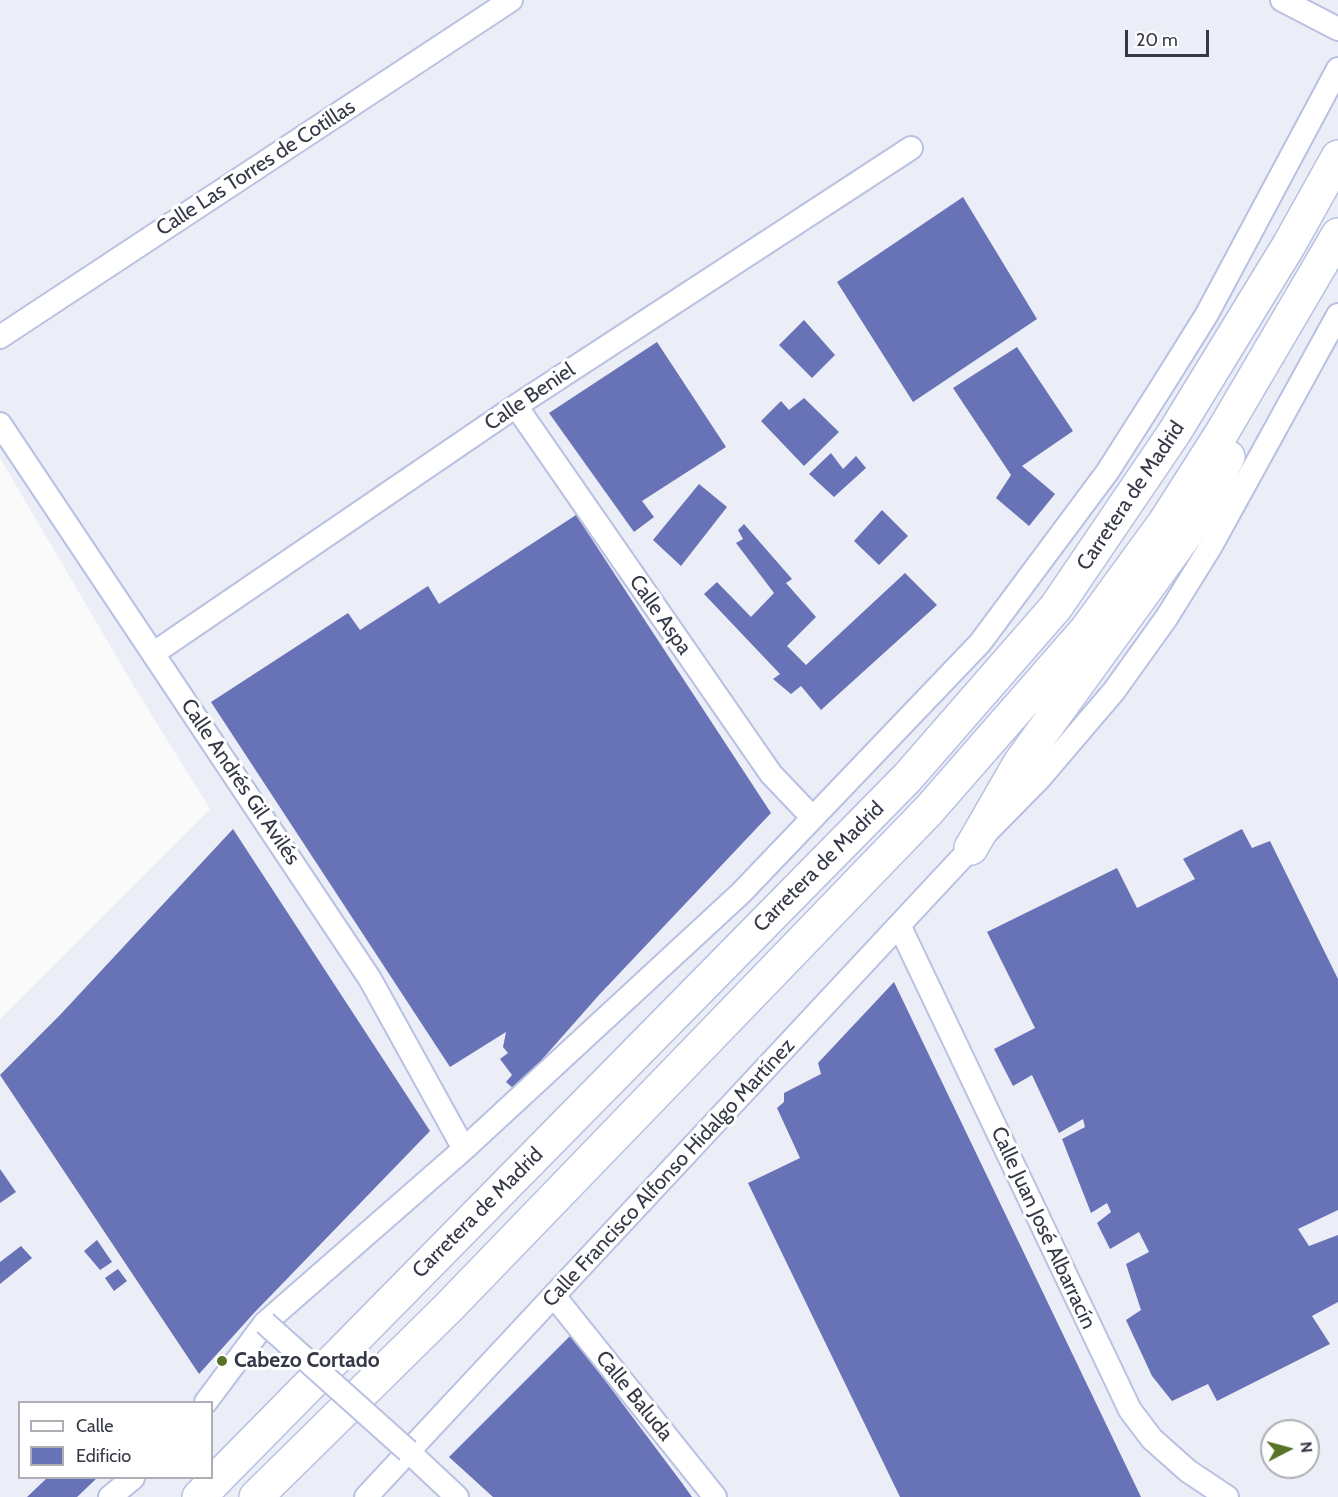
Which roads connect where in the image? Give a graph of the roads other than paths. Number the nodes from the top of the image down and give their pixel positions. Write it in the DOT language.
graph roads {
  1 [pos="511,0"];
  2 [pos="1282,0"];
  3 [pos="1338,29"];
  4 [pos="1338,69"];
  5 [pos="911,148"];
  6 [pos="1338,157"];
  7 [pos="1338,235"];
  8 [pos="1338,240"];
  9 [pos="1338,315"];
  10 [pos="0,337"];
  11 [pos="516,406"];
  12 [pos="0,424"];
  13 [pos="154,653"];
  14 [pos="812,818"];
  15 [pos="971,848"];
  16 [pos="900,927"];
  17 [pos="464,1149"];
  18 [pos="554,1296"];
  19 [pos="265,1323"];
  20 [pos="207,1401"];
  21 [pos="408,1451"];
  22 [pos="132,1479"];
  23 [pos="110,1497"];
  24 [pos="199,1497"];
  25 [pos="256,1497"];
  26 [pos="366,1497"];
  27 [pos="457,1497"];
  28 [pos="715,1497"];
  29 [pos="1227,1497"];
  1 -- 10 [label="street, Calle Las Torres de Cotillas"];
  2 -- 3 [label="street"];
  4 -- 14 [label="street"];
  5 -- 11 [label="street, Calle Beniel"];
  6 -- 24 [label="main road, Carretera de Madrid"];
  7 -- 25 [label="main road, Carretera de Madrid"];
  8 -- 15 [label="main road"];
  9 -- 15 [label="street, Calle Francisco Alfonso Hidalgo Martínez"];
  11 -- 13 [label="street, Calle Beniel"];
  11 -- 14 [label="street, Calle Aspa"];
  12 -- 13 [label="street, Calle Andrés Gil Avilés"];
  13 -- 17 [label="street, Calle Andrés Gil Avilés"];
  14 -- 17 [label="street"];
  15 -- 16 [label="street, Calle Francisco Alfonso Hidalgo Martínez"];
  16 -- 18 [label="street, Calle Francisco Alfonso Hidalgo Martínez"];
  16 -- 29 [label="street, Calle Juan José Albarracín"];
  17 -- 19 [label="street"];
  18 -- 21 [label="street, Calle Francisco Alfonso Hidalgo Martínez"];
  18 -- 28 [label="street, Calle Baluda"];
  19 -- 20 [label="street"];
  19 -- 21 [label="street, bridge"];
  21 -- 26 [label="street, Calle Francisco Alfonso Hidalgo Martínez"];
  21 -- 27 [label="street"];
  22 -- 23 [label="street"];
}
